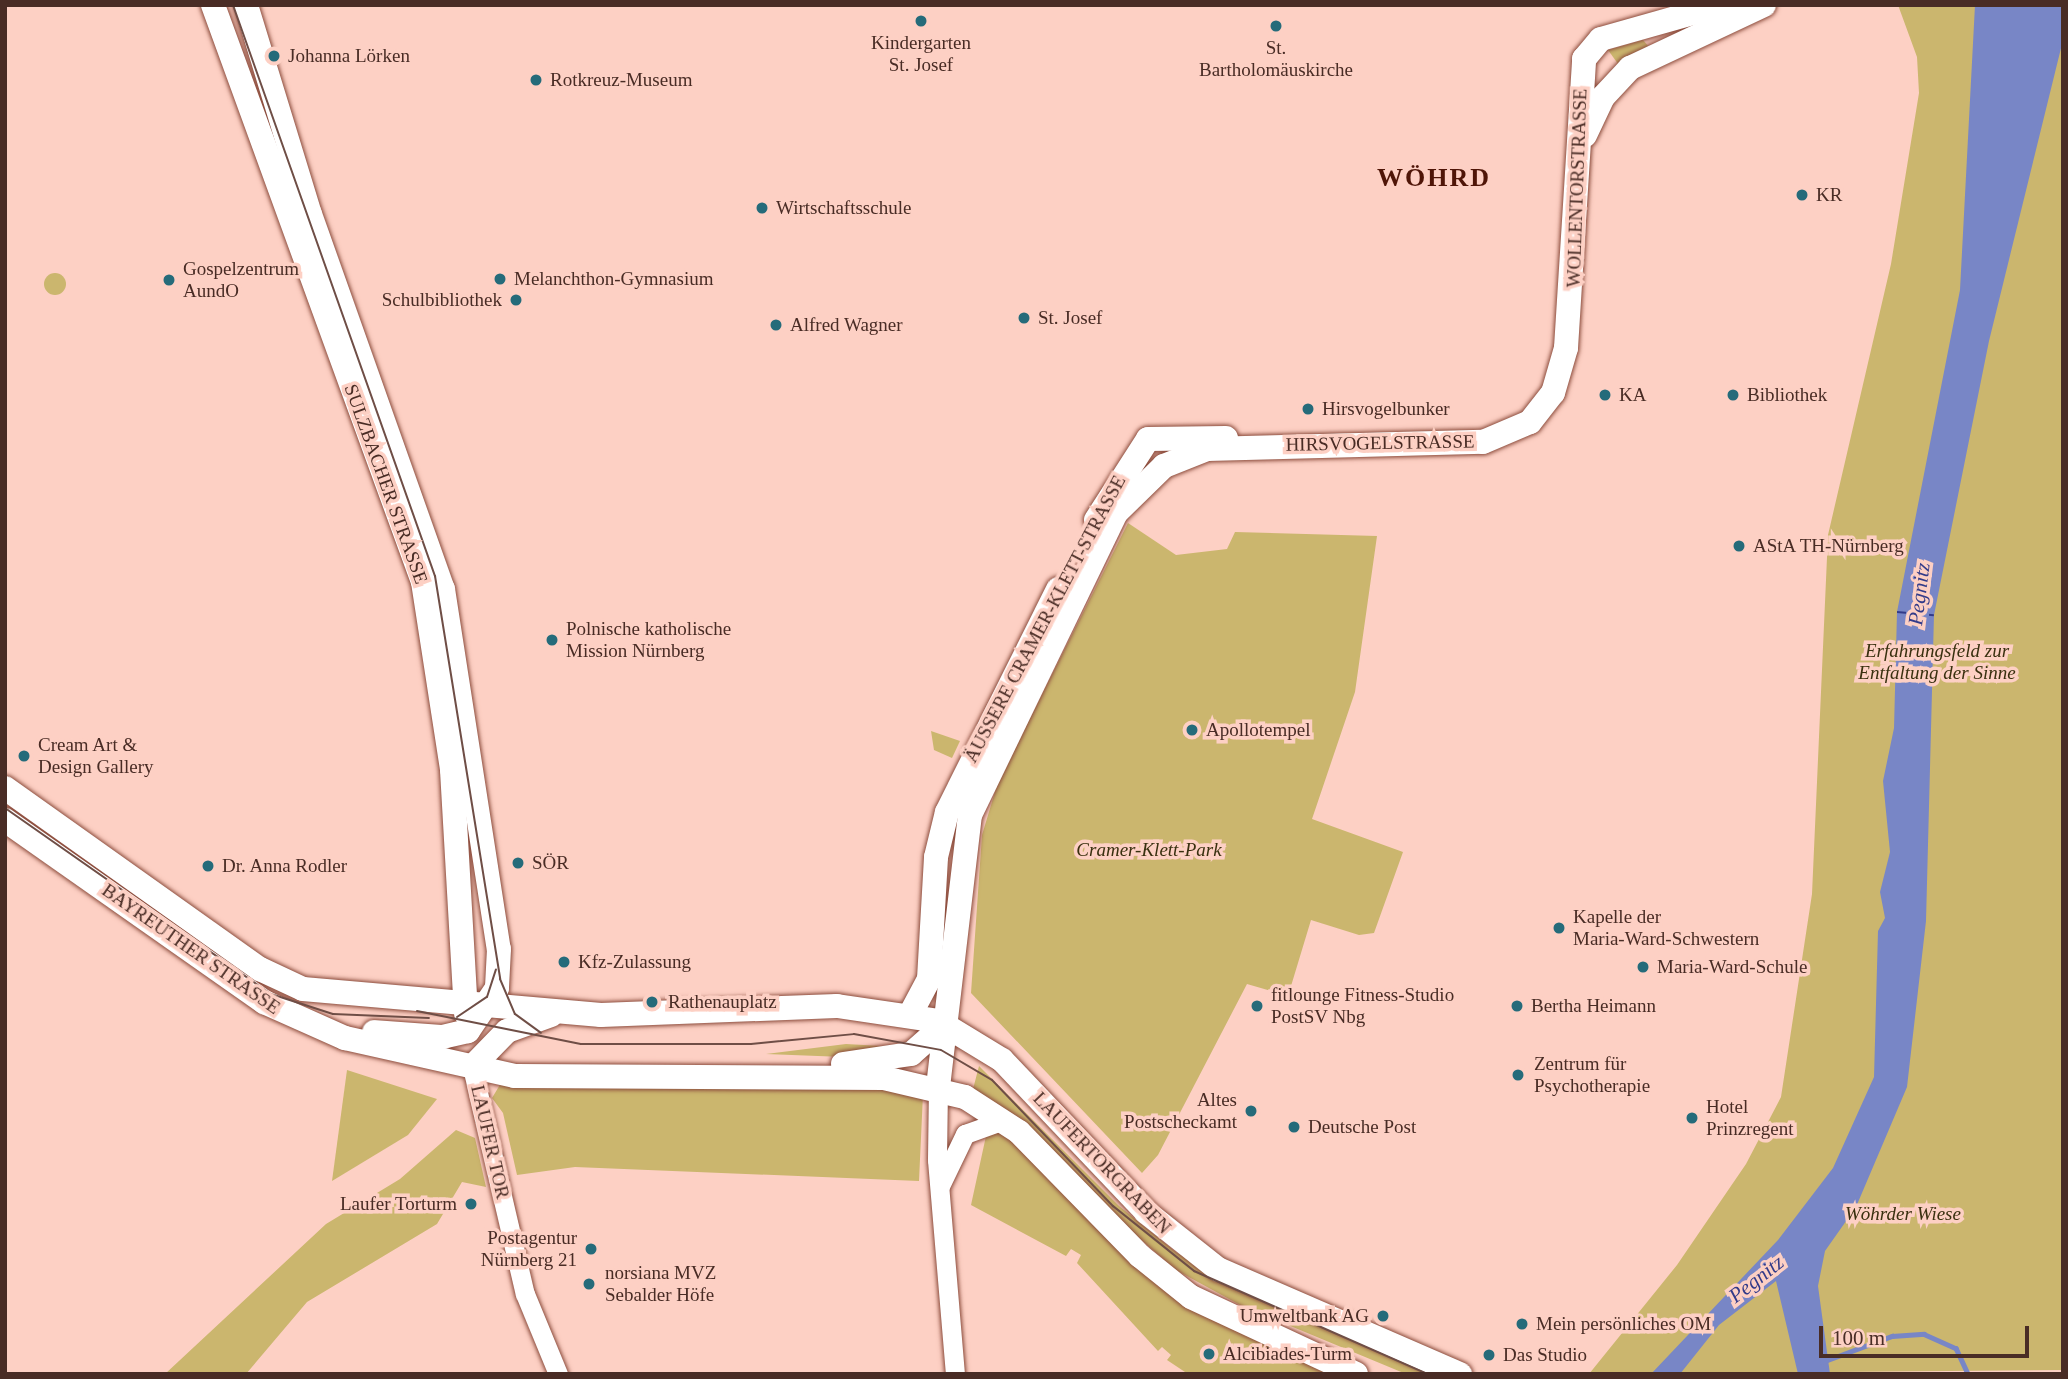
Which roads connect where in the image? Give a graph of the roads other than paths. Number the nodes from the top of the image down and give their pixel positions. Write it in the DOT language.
graph roads {
  1 [pos="213,5"];
  2 [pos="246,5"];
  3 [pos="1721,5"];
  4 [pos="1764,5"];
  5 [pos="1656,40"];
  6 [pos="1583,141"];
  7 [pos="1558,384"];
  8 [pos="1154,435"];
  9 [pos="1262,443"];
  10 [pos="1175,459"];
  11 [pos="5,788"];
  12 [pos="5,820"];
  13 [pos="465,1000"];
  14 [pos="489,1003"];
  15 [pos="557,1012"];
  16 [pos="911,1013"];
  17 [pos="307,1024"];
  18 [pos="945,1024"];
  19 [pos="468,1031"];
  20 [pos="472,1067"];
  21 [pos="797,1076"];
  22 [pos="938,1087"];
  23 [pos="1003,1120"];
  24 [pos="941,1191"];
  25 [pos="558,1374"];
  26 [pos="955,1374"];
  27 [pos="1356,1374"];
  28 [pos="1460,1374"];
  1 -- 13 [label="main road, SULZBACHER STRASSE"];
  2 -- 14 [label="main road, SULZBACHER STRASSE"];
  3 -- 5 [label="main road"];
  4 -- 5 [label="main road"];
  5 -- 6 [label="main road"];
  5 -- 6 [label="main road, WOLLENTORSTRASSE"];
  6 -- 7 [label="main road, WOLLENTORSTRASSE"];
  7 -- 9 [label="main road, HIRSVOGELSTRASSE"];
  8 -- 9 [label="main road, HIRSVOGELSTRASSE"];
  8 -- 16 [label="main road, ÄUSSERE CRAMER-KLETT-STRASSE"];
  9 -- 10 [label="main road, HIRSVOGELSTRASSE"];
  10 -- 18 [label="main road, ÄUSSERE CRAMER-KLETT-STRASSE"];
  11 -- 13 [label="main road, BAYREUTHER STRASSE"];
  12 -- 17 [label="main road, BAYREUTHER STRASSE"];
  13 -- 14 [label="main road"];
  13 -- 19 [label="main road, SULZBACHER STRASSE"];
  14 -- 15 [label="main road"];
  14 -- 19 [label="main road"];
  15 -- 16 [label="main road"];
  15 -- 20 [label="main road"];
  16 -- 18 [label="main road"];
  17 -- 19 [label="main road"];
  17 -- 20 [label="main road, BAYREUTHER STRASSE"];
  18 -- 21 [label="main road"];
  18 -- 22 [label="main road, ÄUSSERE CRAMER-KLETT-STRASSE"];
  18 -- 28 [label="main road, LAUFERTORGRABEN"];
  19 -- 20 [label="main road, SULZBACHER STRASSE"];
  20 -- 21 [label="main road"];
  20 -- 25 [label="street, LAUFER TOR"];
  21 -- 22 [label="main road"];
  22 -- 23 [label="main road, LAUFERTORGRABEN"];
  22 -- 24 [label="street"];
  23 -- 24 [label="street"];
  23 -- 27 [label="main road, LAUFERTORGRABEN"];
  24 -- 26 [label="street"];
}
